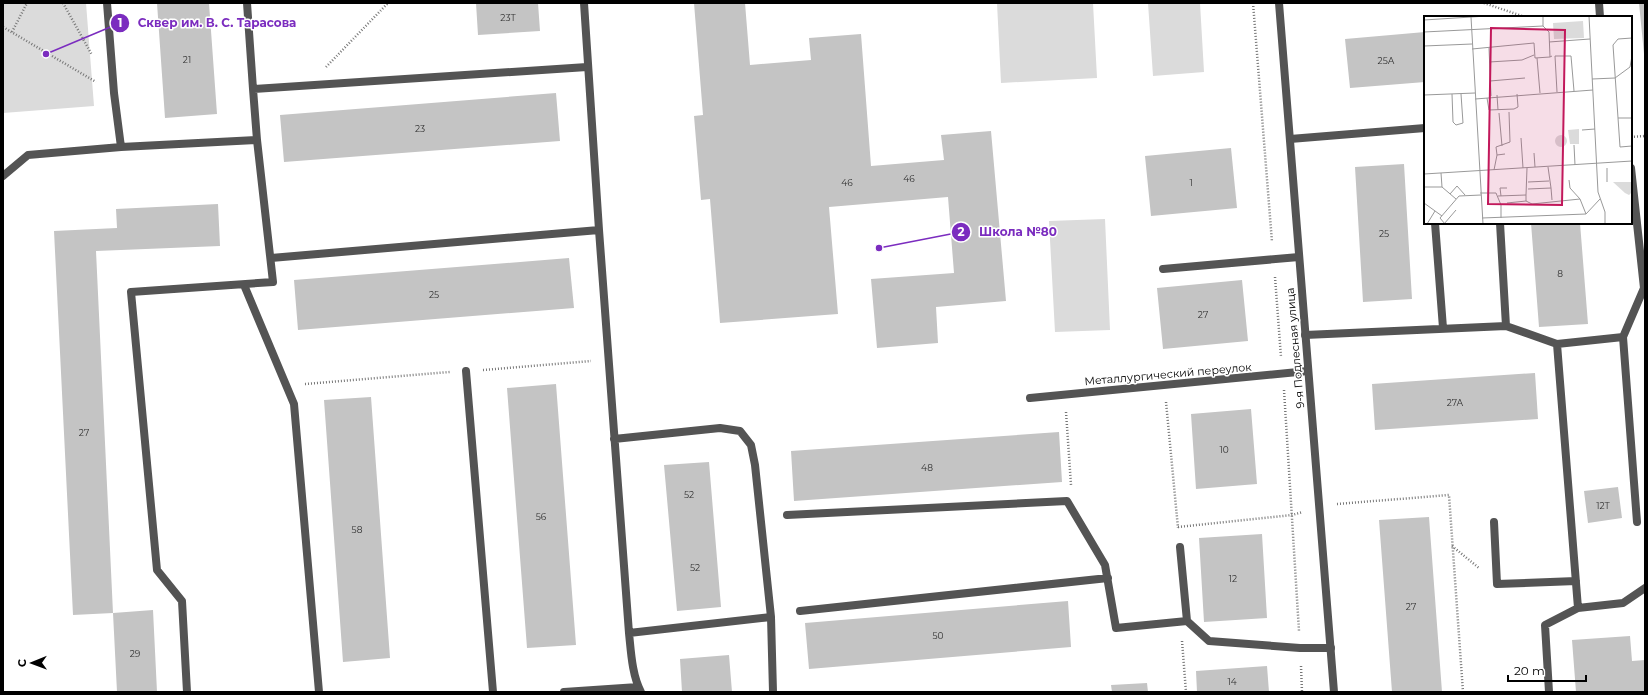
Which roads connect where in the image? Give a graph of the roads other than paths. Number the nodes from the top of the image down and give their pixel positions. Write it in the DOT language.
graph roads {
  1 [pos="107,3"];
  2 [pos="247,3"];
  3 [pos="584,3"];
  4 [pos="1279,3"];
  5 [pos="1600,3"];
  6 [pos="1600,16"];
  7 [pos="587,67"];
  8 [pos="253,89"];
  9 [pos="1424,128"];
  10 [pos="1290,139"];
  11 [pos="257,140"];
  12 [pos="121,147"];
  13 [pos="1632,175"];
  14 [pos="3,176"];
  15 [pos="1436,224"];
  16 [pos="1500,224"];
  17 [pos="598,230"];
  18 [pos="1643,256"];
  19 [pos="1299,257"];
  20 [pos="271,258"];
  21 [pos="1163,269"];
  22 [pos="244,285"];
  23 [pos="1506,326"];
  24 [pos="1444,328"];
  25 [pos="1305,335"];
  26 [pos="1623,337"];
  27 [pos="1557,344"];
  28 [pos="466,371"];
  29 [pos="1308,372"];
  30 [pos="1030,398"];
  31 [pos="614,439"];
  32 [pos="787,515"];
  33 [pos="1494,522"];
  34 [pos="1637,522"];
  35 [pos="1180,547"];
  36 [pos="1108,578"];
  37 [pos="1576,581"];
  38 [pos="1645,588"];
  39 [pos="1578,608"];
  40 [pos="800,611"];
  41 [pos="771,616"];
  42 [pos="1184,622"];
  43 [pos="629,633"];
  44 [pos="1331,648"];
  45 [pos="639,689"];
  46 [pos="187,692"];
  47 [pos="319,692"];
  48 [pos="493,692"];
  49 [pos="564,692"];
  50 [pos="773,692"];
  51 [pos="1334,692"];
  52 [pos="1548,692"];
  1 -- 12 [label="street"];
  2 -- 8 [label="street"];
  3 -- 7 [label="street"];
  4 -- 10 [label="street, 9-я Подлесная улица"];
  5 -- 6 [label="street"];
  7 -- 8 [label="street"];
  7 -- 17 [label="street"];
  8 -- 11 [label="street"];
  9 -- 10 [label="street"];
  10 -- 19 [label="street, 9-я Подлесная улица"];
  11 -- 12 [label="street"];
  11 -- 20 [label="street"];
  12 -- 14 [label="street"];
  13 -- 18 [label="street"];
  15 -- 24 [label="street"];
  16 -- 23 [label="street"];
  17 -- 20 [label="street"];
  17 -- 31 [label="street"];
  18 -- 26 [label="street"];
  19 -- 21 [label="street"];
  19 -- 25 [label="street, 9-я Подлесная улица"];
  20 -- 22 [label="street"];
  22 -- 46 [label="street"];
  22 -- 47 [label="street"];
  23 -- 24 [label="street"];
  23 -- 27 [label="street"];
  24 -- 25 [label="street"];
  25 -- 29 [label="street, 9-я Подлесная улица"];
  26 -- 27 [label="street"];
  26 -- 34 [label="street"];
  27 -- 37 [label="street"];
  28 -- 48 [label="street"];
  29 -- 30 [label="street, Металлургический переулок"];
  29 -- 44 [label="street, 9-я Подлесная улица"];
  31 -- 41 [label="street"];
  31 -- 43 [label="street"];
  32 -- 36 [label="street"];
  33 -- 37 [label="street"];
  35 -- 42 [label="street"];
  36 -- 40 [label="street"];
  36 -- 42 [label="street"];
  37 -- 39 [label="street"];
  38 -- 39 [label="street"];
  39 -- 52 [label="street"];
  41 -- 43 [label="street"];
  41 -- 50 [label="street"];
  42 -- 44 [label="street"];
  43 -- 45 [label="street"];
  44 -- 51 [label="street, 9-я Подлесная улица"];
  45 -- 49 [label="street"];
}
